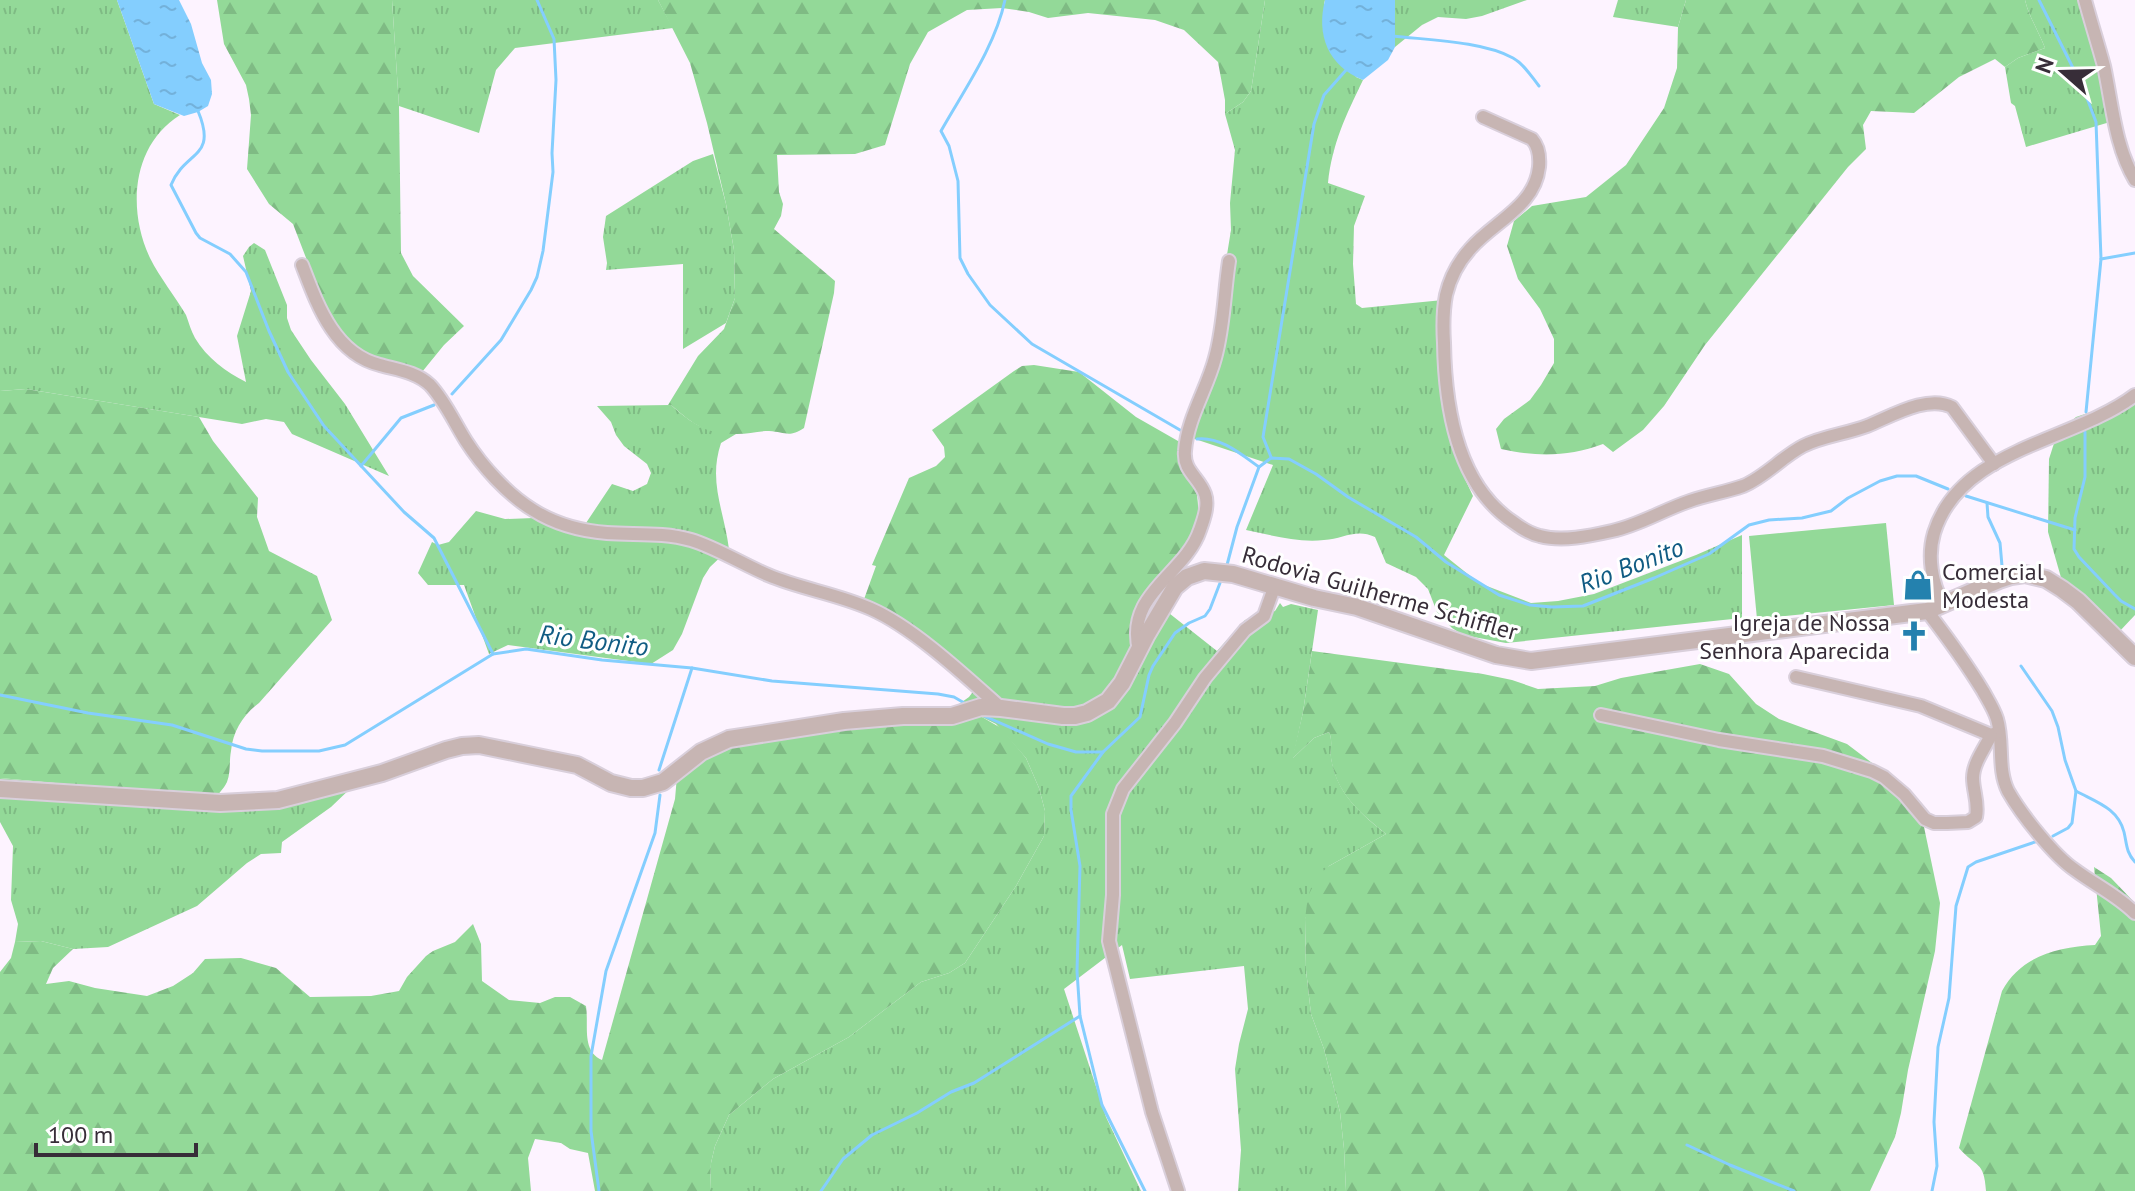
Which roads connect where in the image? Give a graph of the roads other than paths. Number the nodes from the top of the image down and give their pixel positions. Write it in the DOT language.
graph roads {
  1 [pos="2085,0"];
  2 [pos="1483,117"];
  3 [pos="2135,180"];
  4 [pos="1229,261"];
  5 [pos="302,265"];
  6 [pos="2135,395"];
  7 [pos="1994,464"];
  8 [pos="1275,585"];
  9 [pos="1935,608"];
  10 [pos="1139,650"];
  11 [pos="2135,657"];
  12 [pos="1796,677"];
  13 [pos="1001,708"];
  14 [pos="1601,715"];
  15 [pos="1995,733"];
  16 [pos="0,789"];
  17 [pos="2135,913"];
  18 [pos="1178,1191"];
  1 -- 3 [label="street"];
  2 -- 7 [label="street"];
  4 -- 10 [label="street"];
  5 -- 13 [label="street"];
  6 -- 7 [label="street"];
  7 -- 9 [label="street"];
  8 -- 9 [label="street, Rodovia Guilherme Schiffler"];
  8 -- 10 [label="street, Rodovia Guilherme Schiffler"];
  8 -- 18 [label="street"];
  9 -- 11 [label="street, Rodovia Guilherme Schiffler"];
  9 -- 15 [label="street"];
  10 -- 13 [label="street, Rodovia Guilherme Schiffler"];
  12 -- 15 [label="street"];
  13 -- 16 [label="street, Rodovia Guilherme Schiffler"];
  14 -- 15 [label="street"];
  15 -- 17 [label="street"];
}
